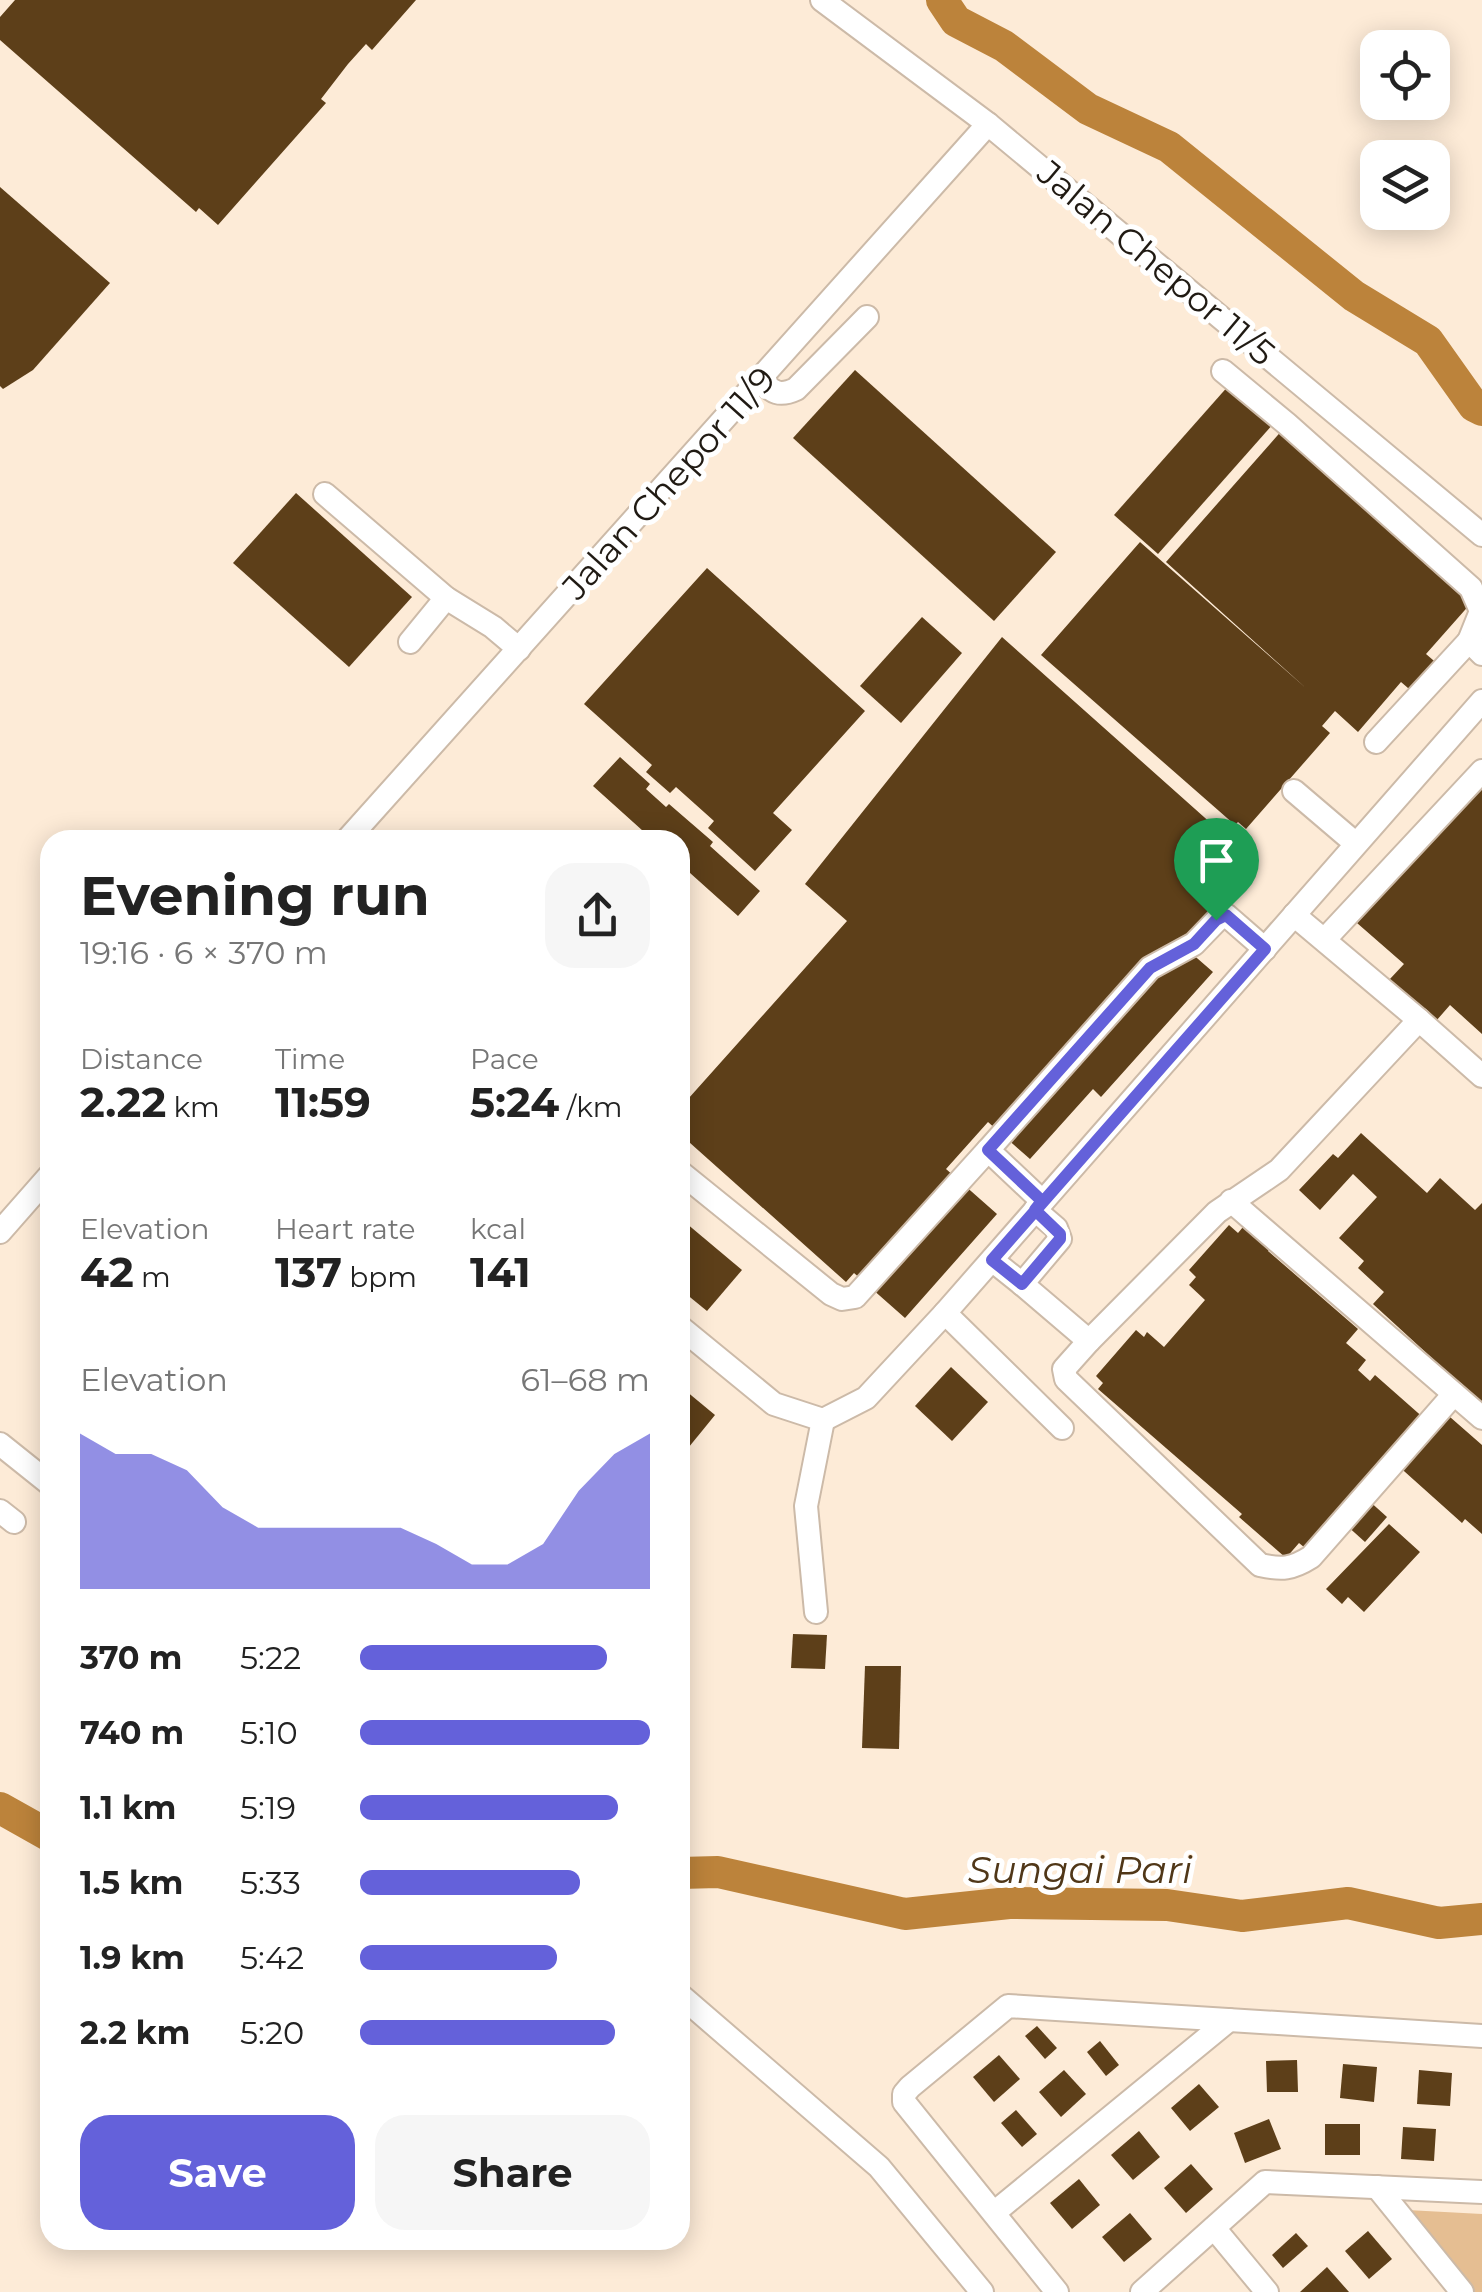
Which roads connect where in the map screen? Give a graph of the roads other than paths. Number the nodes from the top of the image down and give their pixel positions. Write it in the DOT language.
graph roads {
  1 [pos="822,0"];
  2 [pos="988,124"];
  3 [pos="866,317"];
  4 [pos="1223,372"];
  5 [pos="760,381"];
  6 [pos="325,494"];
  7 [pos="1482,535"];
  8 [pos="446,598"];
  9 [pos="410,642"];
  10 [pos="1475,647"];
  11 [pos="519,649"];
  12 [pos="1479,710"];
  13 [pos="1376,742"];
  14 [pos="1482,771"];
  15 [pos="1294,790"];
  16 [pos="356,830"];
  17 [pos="1355,843"];
  18 [pos="1294,914"];
  19 [pos="1326,938"];
  20 [pos="1265,949"];
  21 [pos="1419,1020"];
  22 [pos="1482,1076"];
  23 [pos="988,1150"];
  24 [pos="690,1180"];
  25 [pos="40,1186"];
  26 [pos="1231,1201"];
  27 [pos="1039,1205"];
  28 [pos="0,1232"];
  29 [pos="992,1260"];
  30 [pos="1022,1284"];
  31 [pos="945,1313"];
  32 [pos="690,1335"];
  33 [pos="1089,1341"];
  34 [pos="1454,1394"];
  35 [pos="1482,1418"];
  36 [pos="824,1420"];
  37 [pos="1062,1428"];
  38 [pos="0,1444"];
  39 [pos="40,1476"];
  40 [pos="816,1612"];
  41 [pos="690,2005"];
  42 [pos="1230,2020"];
  43 [pos="1482,2036"];
  44 [pos="1376,2188"];
  45 [pos="1482,2192"];
  46 [pos="995,2212"];
  47 [pos="1214,2228"];
  48 [pos="982,2292"];
  49 [pos="1057,2292"];
  50 [pos="1142,2292"];
  51 [pos="1267,2292"];
  52 [pos="1462,2292"];
  1 -- 2 [label="street, Jalan Chepor 11/5"];
  2 -- 5 [label="street, Jalan Chepor 11/9"];
  2 -- 7 [label="street, Jalan Chepor 11/5"];
  3 -- 5 [label="street"];
  4 -- 10 [label="street"];
  5 -- 11 [label="street, Jalan Chepor 11/9"];
  6 -- 8 [label="street"];
  8 -- 9 [label="street"];
  8 -- 11 [label="street"];
  10 -- 13 [label="street"];
  11 -- 16 [label="street, Jalan Chepor 11/9"];
  12 -- 17 [label="street"];
  14 -- 19 [label="street"];
  15 -- 17 [label="street"];
  17 -- 18 [label="street"];
  18 -- 19 [label="street"];
  18 -- 20 [label="street"];
  19 -- 21 [label="street"];
  20 -- 23 [label="street"];
  20 -- 27 [label="street"];
  21 -- 22 [label="street"];
  21 -- 26 [label="street"];
  23 -- 24 [label="street"];
  23 -- 27 [label="street"];
  25 -- 28 [label="street"];
  26 -- 33 [label="street"];
  26 -- 34 [label="street"];
  27 -- 29 [label="street"];
  27 -- 30 [label="street"];
  29 -- 30 [label="street"];
  29 -- 31 [label="street"];
  30 -- 33 [label="street"];
  31 -- 36 [label="street"];
  31 -- 37 [label="street"];
  32 -- 36 [label="street"];
  33 -- 34 [label="street"];
  34 -- 35 [label="street"];
  36 -- 40 [label="street"];
  38 -- 39 [label="street"];
  41 -- 48 [label="street"];
  42 -- 43 [label="street"];
  42 -- 46 [label="street"];
  42 -- 46 [label="street"];
  44 -- 45 [label="street"];
  44 -- 47 [label="street"];
  44 -- 52 [label="street"];
  46 -- 49 [label="street"];
  47 -- 50 [label="street"];
  47 -- 51 [label="street"];
}
